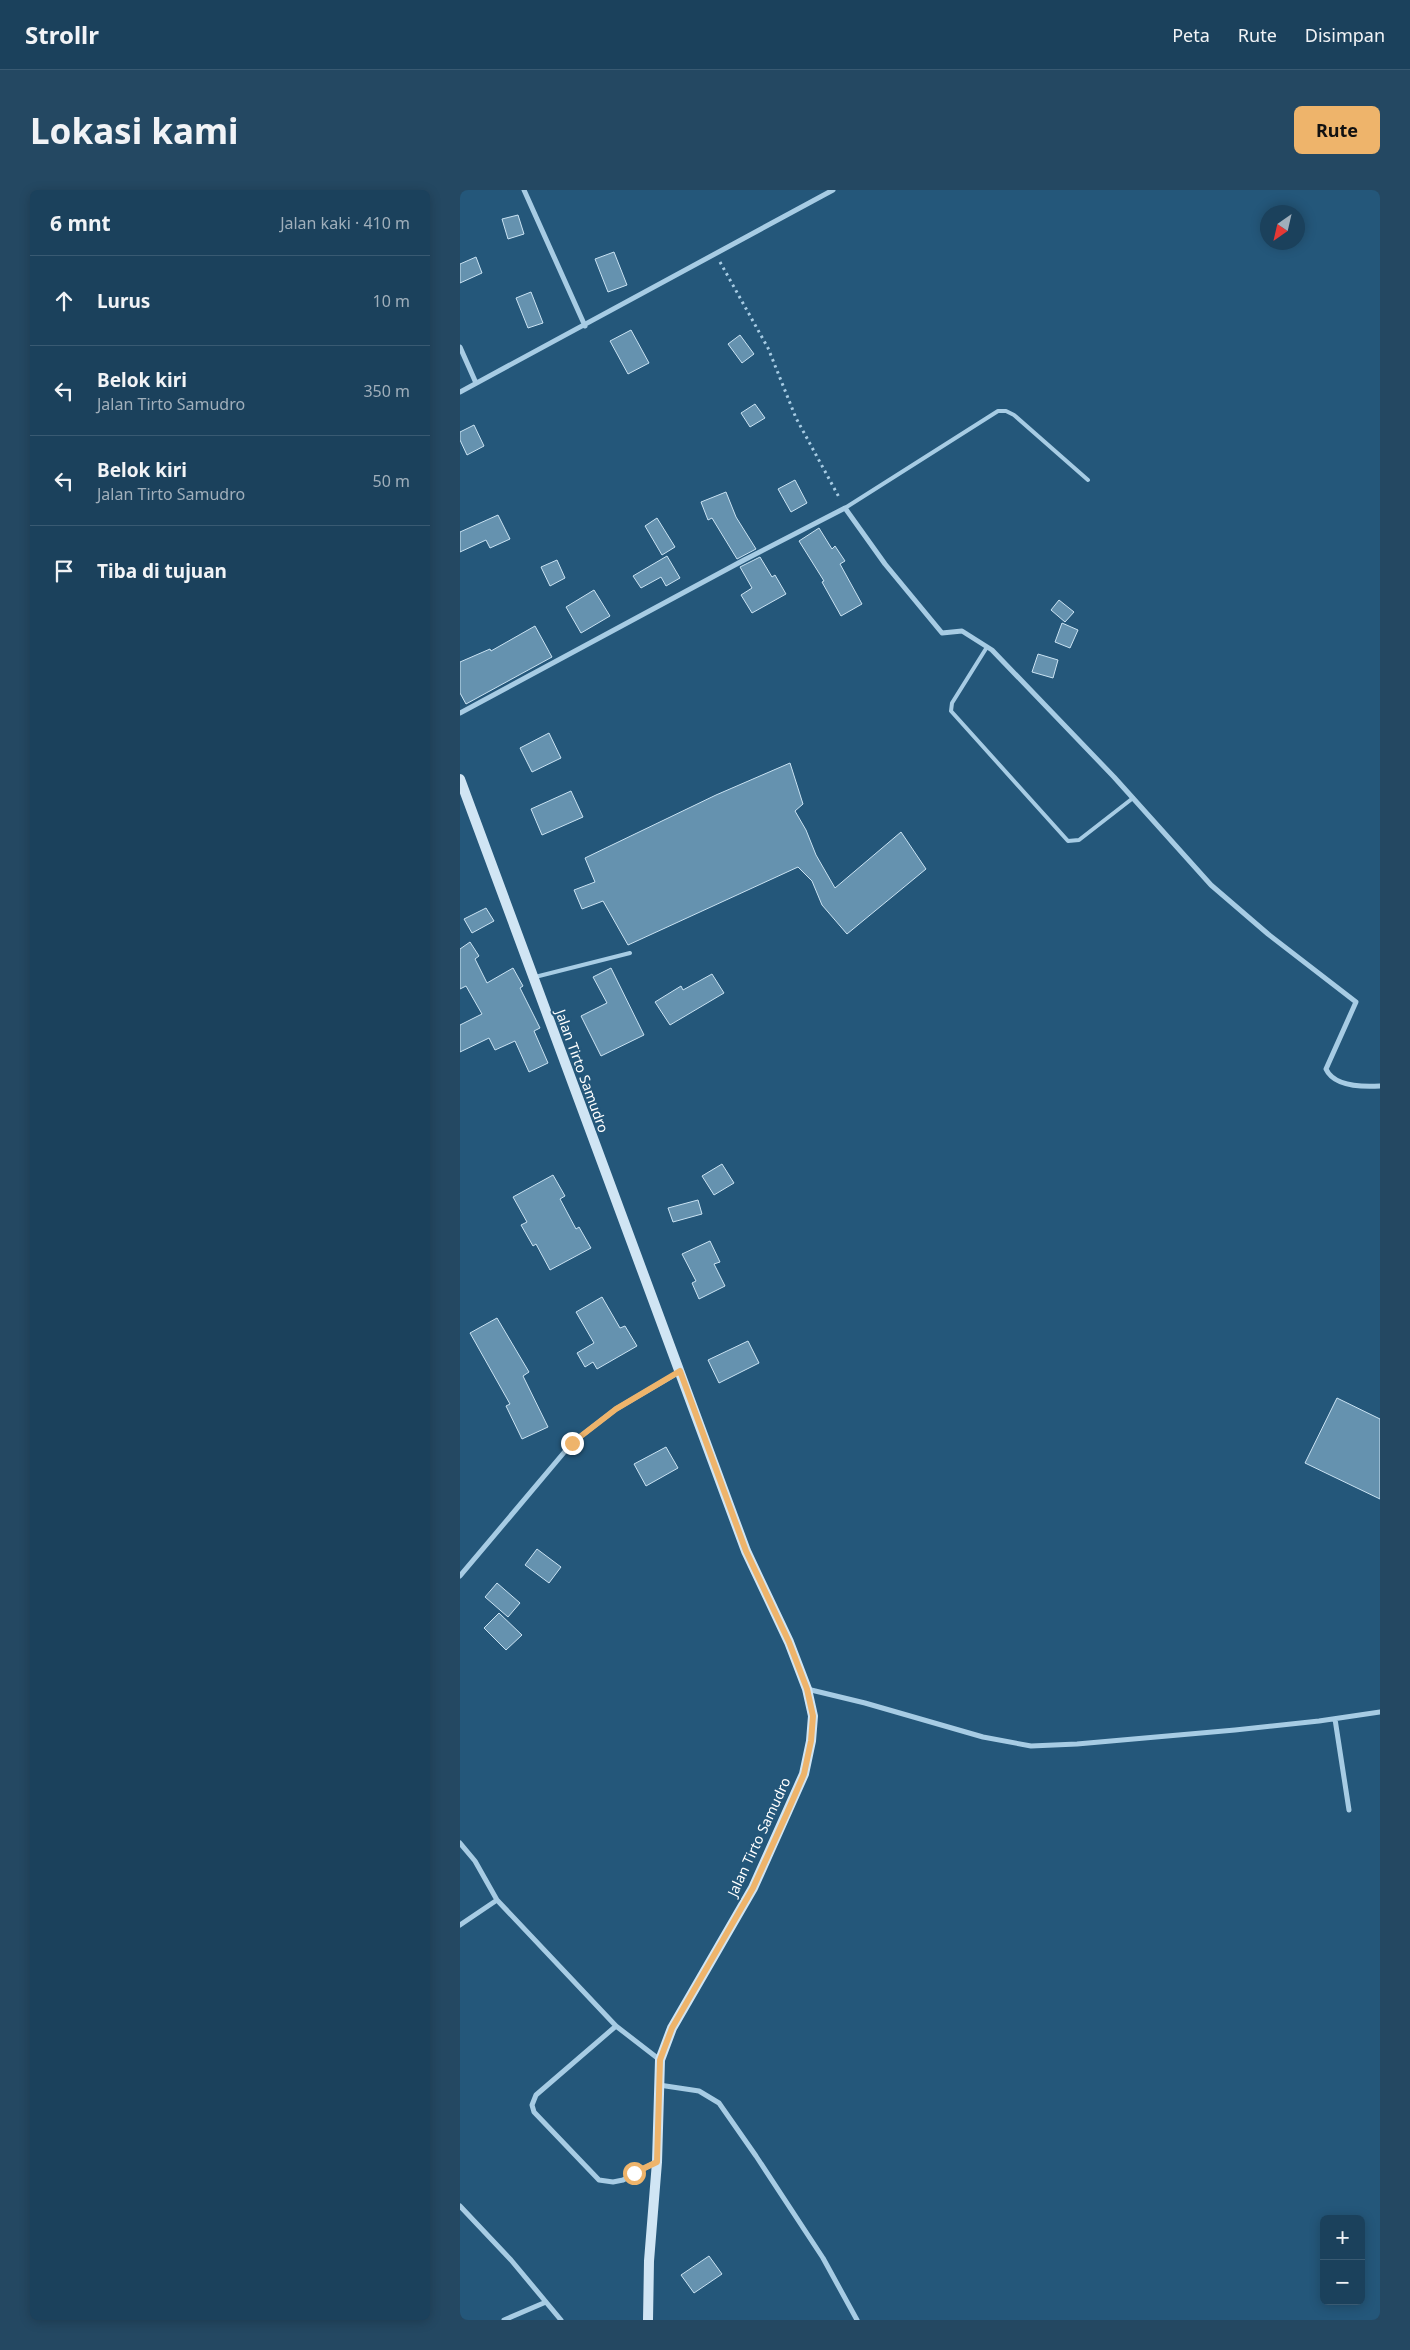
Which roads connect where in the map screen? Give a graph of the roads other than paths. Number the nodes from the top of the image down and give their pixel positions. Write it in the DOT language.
graph roads {
  1 [pos="524,190"];
  2 [pos="832,190"];
  3 [pos="585,326"];
  4 [pos="460,347"];
  5 [pos="476,383"];
  6 [pos="460,392"];
  7 [pos="1088,480"];
  8 [pos="845,508"];
  9 [pos="987,647"];
  10 [pos="460,713"];
  11 [pos="460,779"];
  12 [pos="1133,798"];
  13 [pos="630,953"];
  14 [pos="533,978"];
  15 [pos="1380,1086"];
  16 [pos="680,1371"];
  17 [pos="460,1576"];
  18 [pos="807,1689"];
  19 [pos="1380,1712"];
  20 [pos="1335,1719"];
  21 [pos="1349,1810"];
  22 [pos="460,1843"];
  23 [pos="497,1900"];
  24 [pos="460,1925"];
  25 [pos="616,2026"];
  26 [pos="660,2060"];
  27 [pos="659,2085"];
  28 [pos="657,2162"];
  29 [pos="460,2206"];
  30 [pos="546,2302"];
  31 [pos="504,2320"];
  32 [pos="561,2320"];
  33 [pos="648,2320"];
  34 [pos="857,2320"];
  1 -- 3 [label="street"];
  2 -- 3 [label="street"];
  3 -- 5 [label="street"];
  4 -- 5 [label="street"];
  5 -- 6 [label="street"];
  7 -- 8 [label="lane"];
  8 -- 9 [label="street"];
  8 -- 10 [label="street"];
  9 -- 12 [label="street"];
  9 -- 12 [label="lane"];
  11 -- 14 [label="street, Jalan Tirto Samudro"];
  12 -- 15 [label="street"];
  13 -- 14 [label="lane"];
  14 -- 16 [label="street, Jalan Tirto Samudro"];
  16 -- 17 [label="street"];
  16 -- 18 [label="street, Jalan Tirto Samudro"];
  18 -- 20 [label="street"];
  18 -- 26 [label="street, Jalan Tirto Samudro"];
  19 -- 20 [label="street"];
  20 -- 21 [label="street"];
  22 -- 23 [label="street"];
  23 -- 24 [label="street"];
  23 -- 25 [label="street"];
  25 -- 26 [label="street"];
  25 -- 28 [label="street"];
  26 -- 27 [label="street, Jalan Tirto Samudro"];
  27 -- 28 [label="street, Jalan Tirto Samudro"];
  27 -- 34 [label="street"];
  28 -- 33 [label="street, Jalan Tirto Samudro"];
  29 -- 30 [label="street"];
  30 -- 31 [label="street"];
  30 -- 32 [label="street"];
}
